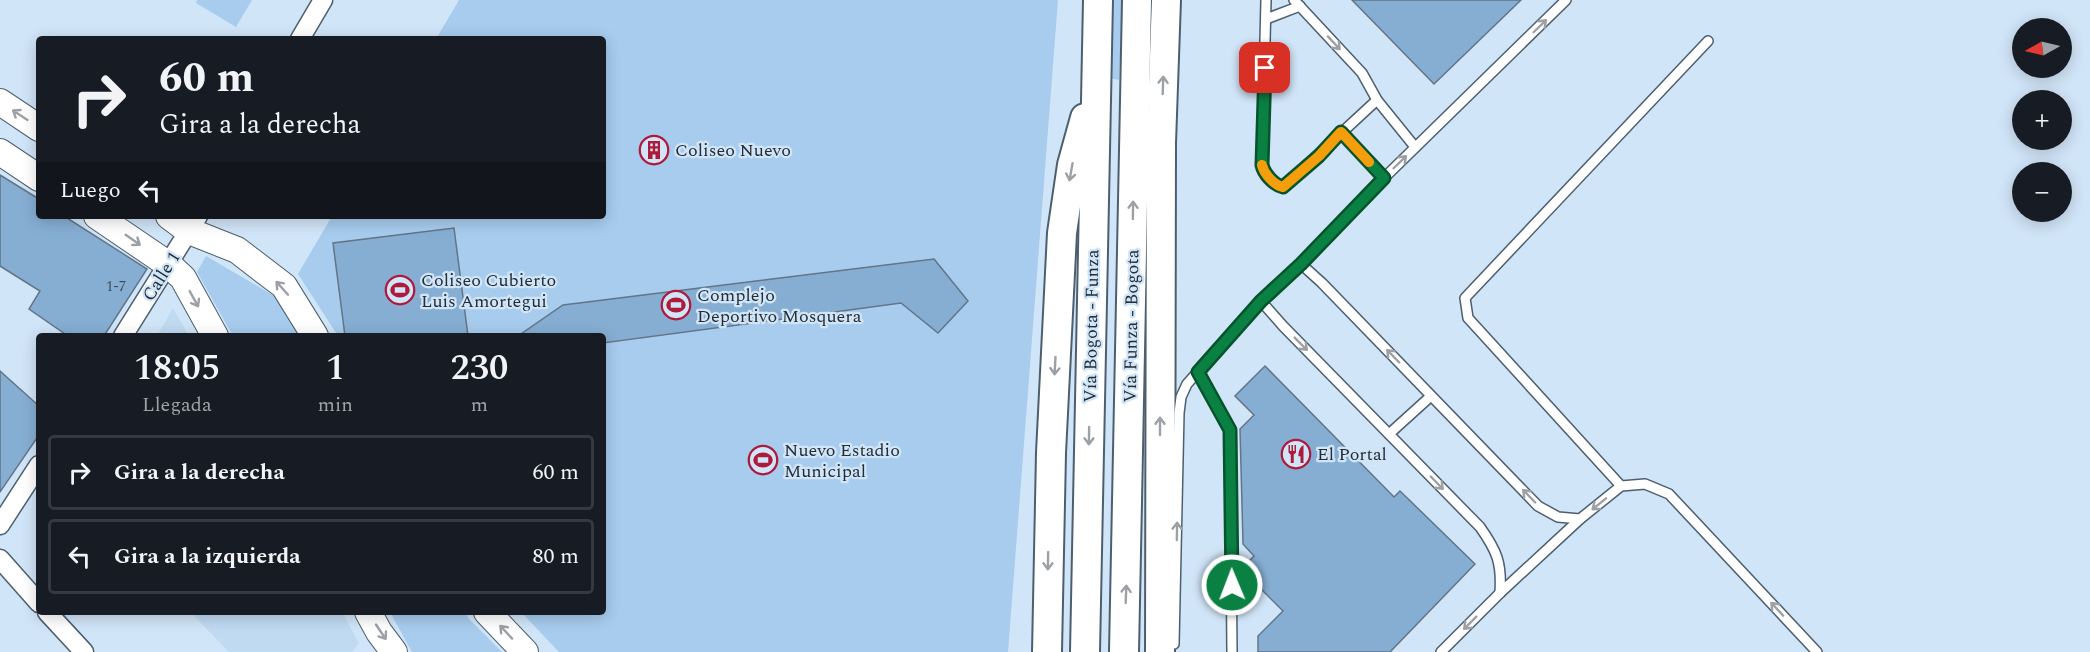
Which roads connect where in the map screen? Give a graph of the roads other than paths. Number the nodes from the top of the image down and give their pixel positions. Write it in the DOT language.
graph roads {
  1 [pos="323,0"];
  2 [pos="1098,0"];
  3 [pos="1137,0"];
  4 [pos="1167,0"];
  5 [pos="1266,0"];
  6 [pos="1566,0"];
  7 [pos="1297,3"];
  8 [pos="1266,19"];
  9 [pos="302,36"];
  10 [pos="1708,41"];
  11 [pos="1097,75"];
  12 [pos="1377,100"];
  13 [pos="0,102"];
  14 [pos="36,126"];
  15 [pos="1341,132"];
  16 [pos="1415,147"];
  17 [pos="0,152"];
  18 [pos="36,176"];
  19 [pos="1384,178"];
  20 [pos="101,219"];
  21 [pos="178,219"];
  22 [pos="193,224"];
  23 [pos="1301,264"];
  24 [pos="169,265"];
  25 [pos="1261,301"];
  26 [pos="125,333"];
  27 [pos="213,333"];
  28 [pos="313,333"];
  29 [pos="1198,372"];
  30 [pos="1431,396"];
  31 [pos="1389,434"];
  32 [pos="36,470"];
  33 [pos="1621,486"];
  34 [pos="1580,519"];
  35 [pos="0,525"];
  36 [pos="0,559"];
  37 [pos="1500,593"];
  38 [pos="36,600"];
  39 [pos="50,615"];
  40 [pos="370,615"];
  41 [pos="490,615"];
  42 [pos="84,652"];
  43 [pos="394,652"];
  44 [pos="525,652"];
  45 [pos="1047,652"];
  46 [pos="1085,652"];
  47 [pos="1124,652"];
  48 [pos="1160,652"];
  49 [pos="1174,652"];
  50 [pos="1233,652"];
  51 [pos="1441,652"];
  52 [pos="1817,652"];
  1 -- 9 [label="street"];
  2 -- 11 [label="main road, Vía Bogota - Funza"];
  47 -- 3 [label="main road, Vía Funza - Bogota, one-way"];
  48 -- 4 [label="main road, one-way"];
  5 -- 8 [label="lane"];
  16 -- 6 [label="lane, one-way"];
  7 -- 8 [label="lane"];
  7 -- 12 [label="lane, one-way"];
  8 -- 15 [label="lane"];
  10 -- 33 [label="lane"];
  11 -- 45 [label="main road, one-way"];
  11 -- 46 [label="main road, Vía Bogota - Funza, one-way"];
  12 -- 15 [label="lane"];
  12 -- 16 [label="lane"];
  14 -- 13 [label="main road, one-way"];
  15 -- 19 [label="lane"];
  19 -- 16 [label="lane, one-way"];
  17 -- 18 [label="main road"];
  19 -- 23 [label="lane"];
  20 -- 24 [label="main road, one-way"];
  21 -- 22 [label="main road"];
  22 -- 24 [label="street, Calle 1"];
  28 -- 22 [label="main road, one-way"];
  23 -- 25 [label="lane"];
  30 -- 23 [label="lane, one-way"];
  24 -- 26 [label="street, Calle 1"];
  24 -- 27 [label="main road, one-way"];
  25 -- 29 [label="lane"];
  25 -- 31 [label="lane, one-way"];
  49 -- 29 [label="lane, one-way"];
  29 -- 50 [label="lane"];
  30 -- 31 [label="lane"];
  34 -- 30 [label="lane, one-way"];
  31 -- 37 [label="lane, one-way"];
  32 -- 35 [label="street"];
  33 -- 34 [label="lane, one-way"];
  52 -- 33 [label="lane, one-way"];
  34 -- 37 [label="lane"];
  36 -- 38 [label="street"];
  37 -- 51 [label="lane, one-way"];
  39 -- 42 [label="street"];
  40 -- 43 [label="main road, one-way"];
  44 -- 41 [label="main road, one-way"];
}
